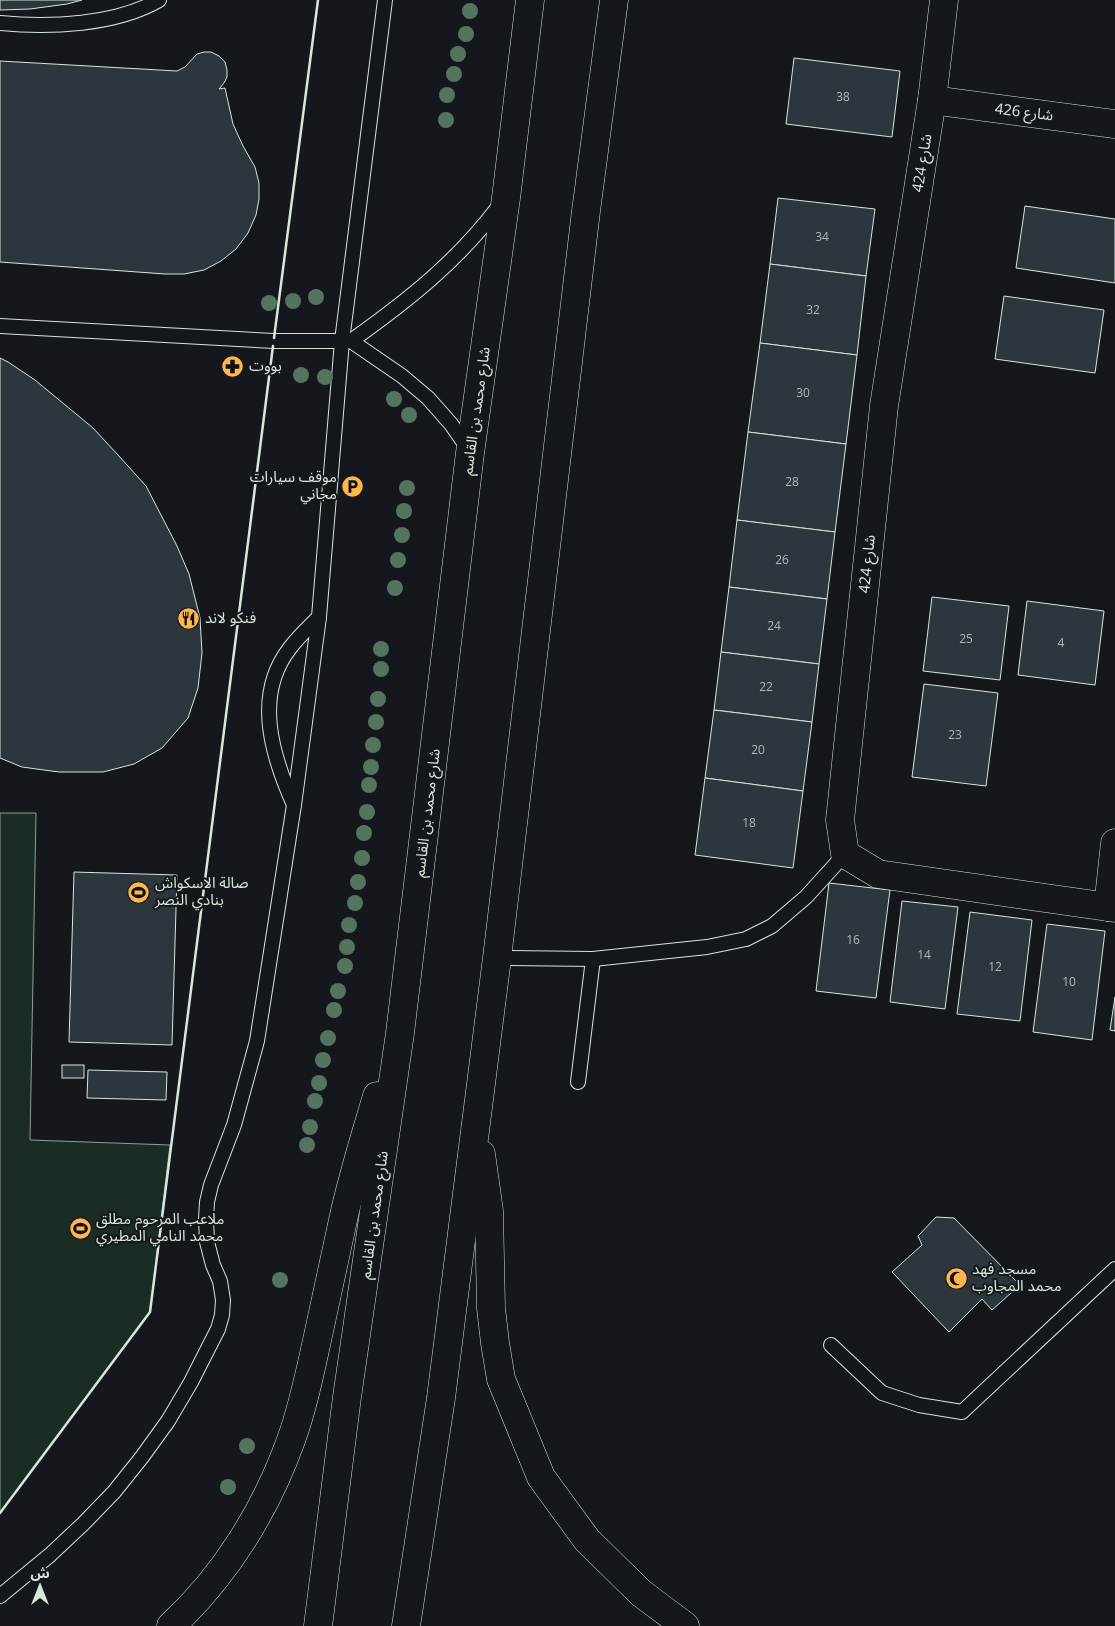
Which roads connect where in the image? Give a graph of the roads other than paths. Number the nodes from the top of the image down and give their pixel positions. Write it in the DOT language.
graph roads {
  1 [pos="159,0"];
  2 [pos="385,0"];
  3 [pos="530,0"];
  4 [pos="614,0"];
  5 [pos="944,0"];
  6 [pos="0,23"];
  7 [pos="932,100"];
  8 [pos="1115,124"];
  9 [pos="506,198"];
  10 [pos="0,326"];
  11 [pos="346,341"];
  12 [pos="470,453"];
  13 [pos="319,616"];
  14 [pos="294,805"];
  15 [pos="1115,843"];
  16 [pos="845,854"];
  17 [pos="1111,908"];
  18 [pos="497,958"];
  19 [pos="593,959"];
  20 [pos="400,1034"];
  21 [pos="578,1082"];
  22 [pos="476,1124"];
  23 [pos="1115,1269"];
  24 [pos="832,1345"];
  25 [pos="0,1596"];
  26 [pos="171,1626"];
  27 [pos="318,1626"];
  28 [pos="406,1626"];
  29 [pos="685,1626"];
  1 -- 6 [label="lane"];
  2 -- 11 [label="lane"];
  3 -- 9 [label="main road, شارع محمد بن القاسم"];
  4 -- 18 [label="main road"];
  5 -- 7 [label="main road, شارع 424"];
  7 -- 8 [label="main road, شارع 426"];
  7 -- 16 [label="main road, شارع 424"];
  9 -- 11 [label="lane"];
  9 -- 12 [label="main road, شارع محمد بن القاسم"];
  10 -- 11 [label="lane"];
  11 -- 12 [label="lane"];
  11 -- 13 [label="lane"];
  12 -- 20 [label="main road, شارع محمد بن القاسم"];
  13 -- 14 [label="lane"];
  13 -- 14 [label="lane"];
  14 -- 25 [label="lane"];
  15 -- 17 [label="main road"];
  16 -- 17 [label="main road"];
  16 -- 19 [label="lane"];
  18 -- 19 [label="lane"];
  18 -- 22 [label="main road"];
  19 -- 21 [label="lane"];
  20 -- 26 [label="main road"];
  20 -- 27 [label="main road, شارع محمد بن القاسم"];
  22 -- 28 [label="main road"];
  22 -- 29 [label="main road"];
  23 -- 24 [label="lane"];
}
